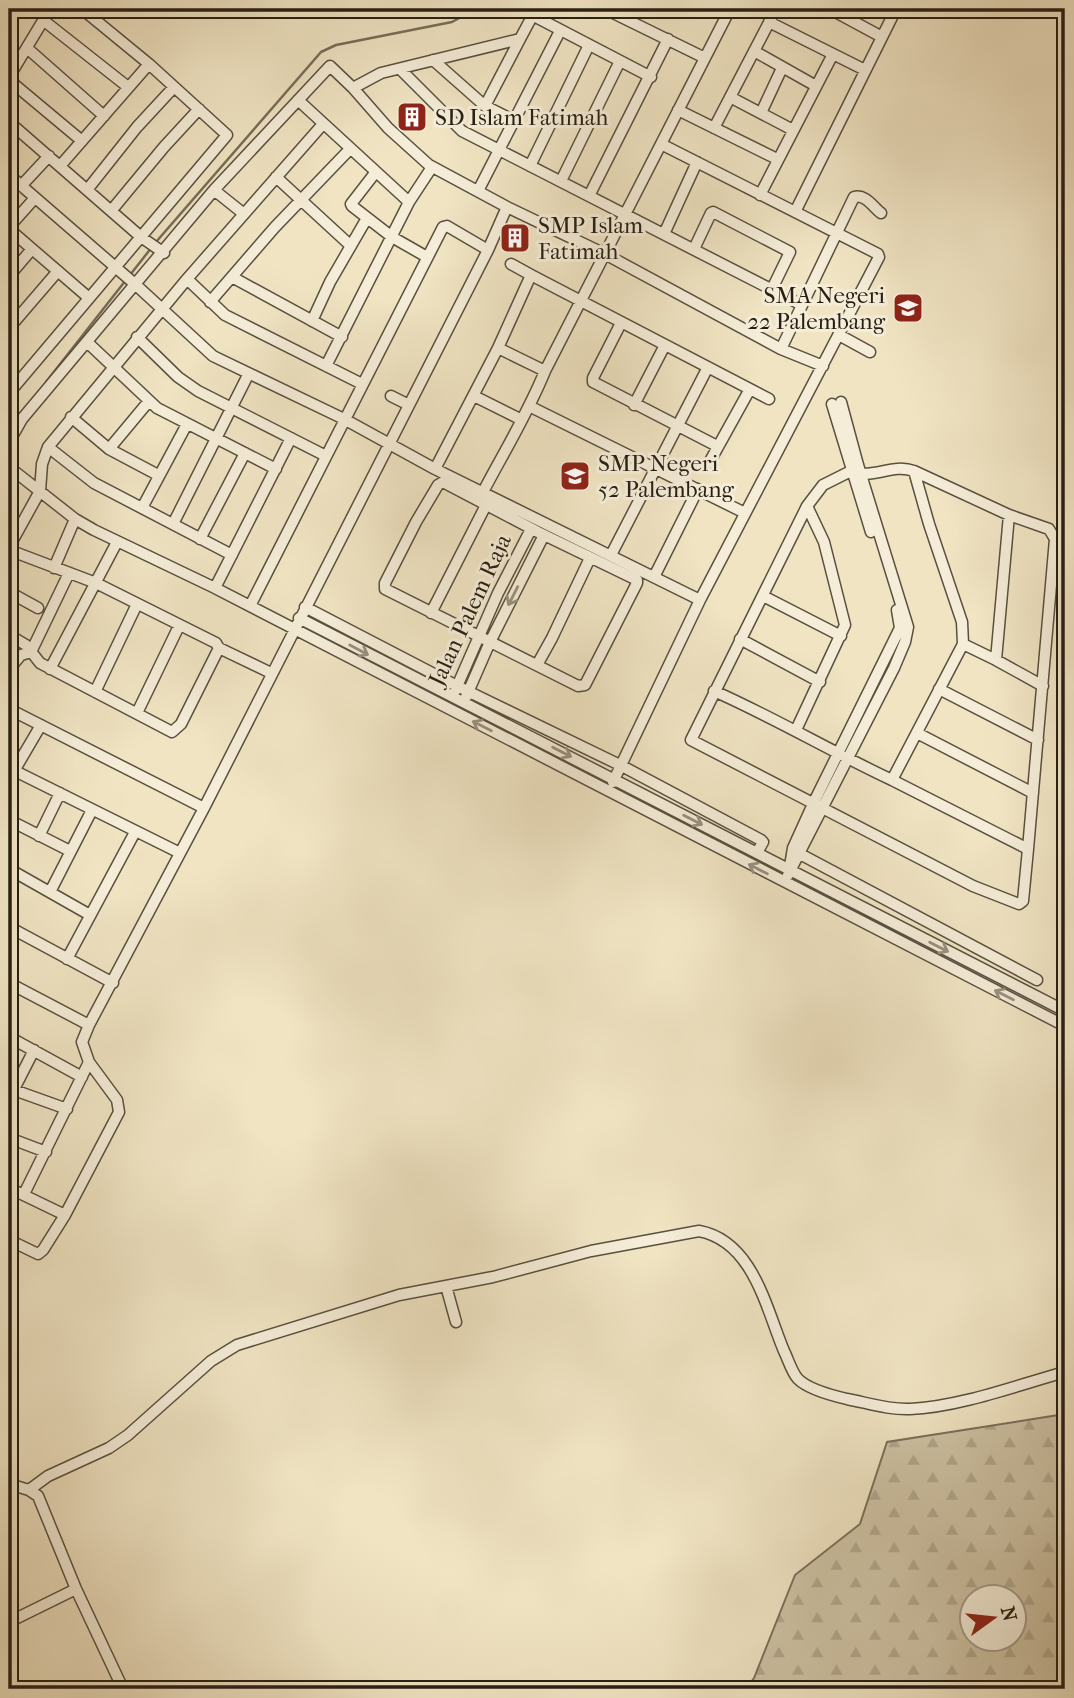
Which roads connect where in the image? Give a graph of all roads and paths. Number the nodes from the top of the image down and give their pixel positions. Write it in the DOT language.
graph roads {
  1 [pos="11,9"];
  2 [pos="50,9"];
  3 [pos="82,9"];
  4 [pos="605,9"];
  5 [pos="632,9"];
  6 [pos="730,9"];
  7 [pos="776,9"];
  8 [pos="830,9"];
  9 [pos="896,9"];
  10 [pos="534,12"];
  11 [pos="9,13"];
  12 [pos="851,13"];
  13 [pos="43,20"];
  14 [pos="627,20"];
  15 [pos="769,22"];
  16 [pos="560,31"];
  17 [pos="882,37"];
  18 [pos="520,39"];
  19 [pos="668,39"];
  20 [pos="589,45"];
  21 [pos="27,48"];
  22 [pos="754,51"];
  23 [pos="833,54"];
  24 [pos="705,58"];
  25 [pos="433,60"];
  26 [pos="620,61"];
  27 [pos="149,64"];
  28 [pos="782,68"];
  29 [pos="400,69"];
  30 [pos="865,70"];
  31 [pos="651,77"];
  32 [pos="9,79"];
  33 [pos="174,86"];
  34 [pos="816,86"];
  35 [pos="128,87"];
  36 [pos="353,88"];
  37 [pos="730,97"];
  38 [pos="298,100"];
  39 [pos="485,106"];
  40 [pos="199,109"];
  41 [pos="678,110"];
  42 [pos="761,113"];
  43 [pos="104,116"];
  44 [pos="514,121"];
  45 [pos="9,122"];
  46 [pos="323,124"];
  47 [pos="714,128"];
  48 [pos="793,130"];
  49 [pos="82,141"];
  50 [pos="661,144"];
  51 [pos="350,149"];
  52 [pos="499,150"];
  53 [pos="49,156"];
  54 [pos="777,159"];
  55 [pos="697,162"];
  56 [pos="60,166"];
  57 [pos="530,166"];
  58 [pos="432,167"];
  59 [pos="375,173"];
  60 [pos="9,175"];
  61 [pos="276,177"];
  62 [pos="561,181"];
  63 [pos="21,186"];
  64 [pos="87,190"];
  65 [pos="214,190"];
  66 [pos="478,191"];
  67 [pos="760,195"];
  68 [pos="589,196"];
  69 [pos="34,198"];
  70 [pos="302,201"];
  71 [pos="409,202"];
  72 [pos="507,207"];
  73 [pos="111,211"];
  74 [pos="795,212"];
  75 [pos="881,213"];
  76 [pos="625,214"];
  77 [pos="244,215"];
  78 [pos="367,218"];
  79 [pos="9,228"];
  80 [pos="837,233"];
  81 [pos="664,234"];
  82 [pos="392,237"];
  83 [pos="144,239"];
  84 [pos="351,246"];
  85 [pos="32,249"];
  86 [pos="694,249"];
  87 [pos="488,250"];
  88 [pos="160,252"];
  89 [pos="605,254"];
  90 [pos="427,257"];
  91 [pos="511,264"];
  92 [pos="119,270"];
  93 [pos="58,271"];
  94 [pos="531,275"];
  95 [pos="9,276"];
  96 [pos="232,278"];
  97 [pos="187,279"];
  98 [pos="134,283"];
  99 [pos="772,289"];
  100 [pos="89,298"];
  101 [pos="581,300"];
  102 [pos="210,302"];
  103 [pos="802,305"];
  104 [pos="162,309"];
  105 [pos="312,321"];
  106 [pos="621,323"];
  107 [pos="9,328"];
  108 [pos="839,335"];
  109 [pos="137,337"];
  110 [pos="341,337"];
  111 [pos="87,342"];
  112 [pos="665,345"];
  113 [pos="498,348"];
  114 [pos="781,349"];
  115 [pos="870,352"];
  116 [pos="326,366"];
  117 [pos="823,366"];
  118 [pos="113,367"];
  119 [pos="708,367"];
  120 [pos="545,371"];
  121 [pos="248,374"];
  122 [pos="362,384"];
  123 [pos="750,390"];
  124 [pos="9,393"];
  125 [pos="391,396"];
  126 [pos="474,396"];
  127 [pos="769,398"];
  128 [pos="149,401"];
  129 [pos="836,403"];
  130 [pos="409,405"];
  131 [pos="635,405"];
  132 [pos="531,407"];
  133 [pos="230,409"];
  134 [pos="71,417"];
  135 [pos="344,419"];
  136 [pos="520,419"];
  137 [pos="187,424"];
  138 [pos="678,426"];
  139 [pos="291,438"];
  140 [pos="217,439"];
  141 [pos="9,442"];
  142 [pos="389,443"];
  143 [pos="718,446"];
  144 [pos="48,447"];
  145 [pos="109,449"];
  146 [pos="244,453"];
  147 [pos="326,456"];
  148 [pos="709,463"];
  149 [pos="9,467"];
  150 [pos="276,469"];
  151 [pos="435,469"];
  152 [pos="657,469"];
  153 [pos="914,471"];
  154 [pos="856,473"];
  155 [pos="158,475"];
  156 [pos="698,489"];
  157 [pos="40,491"];
  158 [pos="483,492"];
  159 [pos="486,505"];
  160 [pos="807,506"];
  161 [pos="142,508"];
  162 [pos="745,513"];
  163 [pos="1009,515"];
  164 [pos="75,519"];
  165 [pos="173,524"];
  166 [pos="531,529"];
  167 [pos="544,535"];
  168 [pos="200,539"];
  169 [pos="117,542"];
  170 [pos="9,549"];
  171 [pos="232,555"];
  172 [pos="611,555"];
  173 [pos="590,558"];
  174 [pos="54,568"];
  175 [pos="68,573"];
  176 [pos="654,577"];
  177 [pos="96,583"];
  178 [pos="215,588"];
  179 [pos="9,593"];
  180 [pos="763,596"];
  181 [pos="700,600"];
  182 [pos="137,604"];
  183 [pos="250,606"];
  184 [pos="305,607"];
  185 [pos="38,608"];
  186 [pos="431,614"];
  187 [pos="299,618"];
  188 [pos="179,626"];
  189 [pos="293,629"];
  190 [pos="9,635"];
  191 [pos="478,636"];
  192 [pos="842,636"];
  193 [pos="740,639"];
  194 [pos="490,642"];
  195 [pos="963,644"];
  196 [pos="219,648"];
  197 [pos="31,652"];
  198 [pos="996,660"];
  199 [pos="537,665"];
  200 [pos="9,669"];
  201 [pos="50,669"];
  202 [pos="271,673"];
  203 [pos="820,682"];
  204 [pos="1043,686"];
  205 [pos="939,689"];
  206 [pos="715,691"];
  207 [pos="94,692"];
  208 [pos="454,692"];
  209 [pos="469,692"];
  210 [pos="463,703"];
  211 [pos="9,709"];
  212 [pos="447,709"];
  213 [pos="137,713"];
  214 [pos="458,715"];
  215 [pos="41,725"];
  216 [pos="796,730"];
  217 [pos="917,733"];
  218 [pos="1038,740"];
  219 [pos="842,756"];
  220 [pos="621,766"];
  221 [pos="11,769"];
  222 [pos="615,779"];
  223 [pos="892,780"];
  224 [pos="608,791"];
  225 [pos="60,793"];
  226 [pos="1033,793"];
  227 [pos="817,807"];
  228 [pos="204,808"];
  229 [pos="92,810"];
  230 [pos="9,820"];
  231 [pos="135,832"];
  232 [pos="39,836"];
  233 [pos="1028,849"];
  234 [pos="70,851"];
  235 [pos="180,853"];
  236 [pos="757,853"];
  237 [pos="800,854"];
  238 [pos="9,869"];
  239 [pos="790,870"];
  240 [pos="785,882"];
  241 [pos="50,892"];
  242 [pos="906,912"];
  243 [pos="90,915"];
  244 [pos="899,926"];
  245 [pos="9,927"];
  246 [pos="890,936"];
  247 [pos="988,952"];
  248 [pos="67,959"];
  249 [pos="981,968"];
  250 [pos="1037,980"];
  251 [pos="113,983"];
  252 [pos="10,986"];
  253 [pos="1065,1011"];
  254 [pos="89,1026"];
  255 [pos="1065,1026"];
  256 [pos="9,1037"];
  257 [pos="34,1050"];
  258 [pos="89,1062"];
  259 [pos="82,1077"];
  260 [pos="11,1094"];
  261 [pos="67,1110"];
  262 [pos="9,1138"];
  263 [pos="46,1152"];
  264 [pos="9,1188"];
  265 [pos="24,1194"];
  266 [pos="65,1215"];
  267 [pos="9,1240"];
  268 [pos="446,1286"];
  269 [pos="456,1322"];
  270 [pos="1065,1372"];
  271 [pos="9,1484"];
  272 [pos="29,1490"];
  273 [pos="76,1589"];
  274 [pos="9,1622"];
  275 [pos="123,1689"];
  1 -- 11 [label="street"];
  2 -- 13 [label="street"];
  3 -- 27 [label="street"];
  4 -- 14 [label="street"];
  5 -- 14 [label="street"];
  6 -- 24 [label="street"];
  7 -- 15 [label="street"];
  8 -- 12 [label="street"];
  9 -- 17 [label="street"];
  10 -- 16 [label="street"];
  10 -- 18 [label="street"];
  12 -- 17 [label="street"];
  13 -- 21 [label="street"];
  13 -- 35 [label="street"];
  14 -- 19 [label="street"];
  15 -- 22 [label="street"];
  15 -- 23 [label="street"];
  16 -- 20 [label="street"];
  16 -- 44 [label="street"];
  17 -- 30 [label="street"];
  18 -- 25 [label="street"];
  18 -- 39 [label="street"];
  19 -- 24 [label="street"];
  19 -- 31 [label="street"];
  20 -- 26 [label="street"];
  20 -- 57 [label="street"];
  21 -- 32 [label="street"];
  21 -- 43 [label="street"];
  22 -- 28 [label="street"];
  22 -- 37 [label="street"];
  23 -- 30 [label="street"];
  23 -- 34 [label="street"];
  24 -- 41 [label="street"];
  25 -- 29 [label="street"];
  25 -- 39 [label="street"];
  26 -- 31 [label="street"];
  26 -- 62 [label="street"];
  27 -- 33 [label="street"];
  27 -- 35 [label="street"];
  28 -- 34 [label="street"];
  28 -- 42 [label="street"];
  29 -- 36 [label="street"];
  29 -- 52 [label="street"];
  30 -- 74 [label="street"];
  31 -- 68 [label="street"];
  32 -- 49 [label="street"];
  33 -- 40 [label="street"];
  33 -- 64 [label="street"];
  34 -- 48 [label="street"];
  35 -- 43 [label="street"];
  36 -- 38 [label="street"];
  36 -- 58 [label="street"];
  37 -- 42 [label="street"];
  37 -- 47 [label="street"];
  38 -- 46 [label="street"];
  38 -- 65 [label="street"];
  39 -- 44 [label="street"];
  40 -- 73 [label="street"];
  40 -- 83 [label="street"];
  41 -- 47 [label="street"];
  41 -- 50 [label="street"];
  42 -- 48 [label="street"];
  43 -- 49 [label="street"];
  44 -- 52 [label="street"];
  45 -- 53 [label="street"];
  46 -- 51 [label="street"];
  46 -- 61 [label="street"];
  47 -- 54 [label="street"];
  48 -- 54 [label="street"];
  49 -- 56 [label="street"];
  50 -- 55 [label="street"];
  50 -- 76 [label="street"];
  51 -- 59 [label="street"];
  51 -- 70 [label="street"];
  52 -- 57 [label="street"];
  52 -- 66 [label="street"];
  53 -- 56 [label="street"];
  53 -- 63 [label="street"];
  54 -- 67 [label="street"];
  55 -- 67 [label="street"];
  55 -- 81 [label="street"];
  56 -- 64 [label="street"];
  57 -- 62 [label="street"];
  58 -- 66 [label="street"];
  58 -- 71 [label="street"];
  59 -- 71 [label="street"];
  59 -- 78 [label="street"];
  60 -- 63 [label="street"];
  61 -- 70 [label="street"];
  61 -- 77 [label="street"];
  62 -- 68 [label="street"];
  63 -- 69 [label="street"];
  64 -- 73 [label="street"];
  65 -- 77 [label="street"];
  65 -- 88 [label="street"];
  66 -- 72 [label="street"];
  67 -- 74 [label="street"];
  68 -- 76 [label="street"];
  69 -- 79 [label="street"];
  69 -- 92 [label="street"];
  70 -- 84 [label="street"];
  70 -- 96 [label="street"];
  71 -- 82 [label="street"];
  72 -- 87 [label="street"];
  72 -- 89 [label="street"];
  73 -- 83 [label="street"];
  74 -- 80 [label="street"];
  75 -- 80 [label="street"];
  76 -- 81 [label="street"];
  76 -- 89 [label="street"];
  77 -- 97 [label="street"];
  78 -- 82 [label="street"];
  78 -- 84 [label="street"];
  79 -- 85 [label="street"];
  80 -- 103 [label="street"];
  80 -- 108 [label="street"];
  81 -- 86 [label="street"];
  82 -- 90 [label="street"];
  82 -- 110 [label="street"];
  83 -- 88 [label="street"];
  83 -- 92 [label="street"];
  84 -- 105 [label="street"];
  85 -- 93 [label="street"];
  85 -- 95 [label="street"];
  86 -- 99 [label="street"];
  86 -- 99 [label="street"];
  87 -- 90 [label="street"];
  87 -- 130 [label="street"];
  88 -- 98 [label="street"];
  89 -- 101 [label="street"];
  89 -- 114 [label="street"];
  90 -- 122 [label="street"];
  91 -- 94 [label="street"];
  92 -- 98 [label="street"];
  92 -- 100 [label="street"];
  93 -- 100 [label="street"];
  93 -- 107 [label="street"];
  94 -- 101 [label="street"];
  94 -- 113 [label="street"];
  96 -- 102 [label="street"];
  96 -- 105 [label="street"];
  97 -- 102 [label="street"];
  97 -- 104 [label="street"];
  98 -- 104 [label="street"];
  98 -- 111 [label="street"];
  99 -- 103 [label="street"];
  100 -- 124 [label="street"];
  101 -- 106 [label="street"];
  101 -- 120 [label="street"];
  102 -- 116 [label="street"];
  103 -- 114 [label="street"];
  104 -- 109 [label="street"];
  104 -- 121 [label="street"];
  105 -- 110 [label="street"];
  106 -- 112 [label="street"];
  106 -- 131 [label="street"];
  108 -- 115 [label="street"];
  108 -- 117 [label="street"];
  109 -- 118 [label="street"];
  109 -- 133 [label="street"];
  110 -- 116 [label="street"];
  111 -- 118 [label="street"];
  111 -- 141 [label="street"];
  112 -- 119 [label="street"];
  112 -- 131 [label="street"];
  113 -- 120 [label="street"];
  113 -- 126 [label="street"];
  114 -- 117 [label="street"];
  116 -- 122 [label="street"];
  117 -- 162 [label="street"];
  118 -- 128 [label="street"];
  118 -- 134 [label="street"];
  119 -- 123 [label="street"];
  119 -- 138 [label="street"];
  120 -- 132 [label="street"];
  121 -- 133 [label="street"];
  121 -- 135 [label="street"];
  122 -- 135 [label="street"];
  123 -- 127 [label="street"];
  123 -- 143 [label="street"];
  125 -- 130 [label="street"];
  126 -- 136 [label="street"];
  126 -- 151 [label="street"];
  128 -- 137 [label="street"];
  128 -- 145 [label="street"];
  129 -- 154 [label="street"];
  130 -- 142 [label="street"];
  131 -- 138 [label="street"];
  132 -- 136 [label="street"];
  132 -- 152 [label="street"];
  133 -- 139 [label="street"];
  133 -- 140 [label="street"];
  134 -- 144 [label="street"];
  134 -- 145 [label="street"];
  135 -- 142 [label="street"];
  135 -- 147 [label="street"];
  136 -- 158 [label="street"];
  137 -- 140 [label="street"];
  137 -- 155 [label="street"];
  138 -- 143 [label="street"];
  138 -- 152 [label="street"];
  139 -- 147 [label="street"];
  139 -- 150 [label="street"];
  140 -- 146 [label="street"];
  140 -- 165 [label="street"];
  142 -- 151 [label="street"];
  142 -- 184 [label="street"];
  143 -- 148 [label="street"];
  144 -- 157 [label="street"];
  144 -- 161 [label="street"];
  145 -- 155 [label="street"];
  146 -- 150 [label="street"];
  146 -- 168 [label="street"];
  147 -- 183 [label="street"];
  149 -- 157 [label="street"];
  150 -- 171 [label="street"];
  151 -- 158 [label="street"];
  152 -- 156 [label="street"];
  152 -- 172 [label="street"];
  153 -- 154 [label="street"];
  153 -- 163 [label="street"];
  153 -- 195 [label="street"];
  154 -- 160 [label="street"];
  154 -- 219 [label="street"];
  155 -- 161 [label="street"];
  156 -- 162 [label="street"];
  156 -- 176 [label="street"];
  157 -- 164 [label="street"];
  157 -- 170 [label="street"];
  158 -- 172 [label="street"];
  159 -- 166 [label="street"];
  159 -- 186 [label="street"];
  159 -- 186 [label="street"];
  160 -- 180 [label="street"];
  160 -- 192 [label="street"];
  161 -- 165 [label="street"];
  162 -- 181 [label="street"];
  163 -- 198 [label="street"];
  163 -- 204 [label="street"];
  164 -- 169 [label="street"];
  164 -- 174 [label="street"];
  165 -- 168 [label="street"];
  166 -- 167 [label="street"];
  166 -- 191 [label="street, Jalan Palem Raja"];
  167 -- 173 [label="street"];
  167 -- 194 [label="street, Jalan Palem Raja, one-way"];
  168 -- 171 [label="street"];
  169 -- 177 [label="street"];
  169 -- 178 [label="street"];
  170 -- 174 [label="street"];
  171 -- 178 [label="street"];
  172 -- 176 [label="street"];
  173 -- 199 [label="street"];
  173 -- 199 [label="street"];
  174 -- 175 [label="street"];
  175 -- 177 [label="street"];
  175 -- 197 [label="street"];
  176 -- 181 [label="street"];
  177 -- 182 [label="street"];
  177 -- 201 [label="street"];
  178 -- 183 [label="street"];
  179 -- 185 [label="street"];
  180 -- 192 [label="street"];
  180 -- 193 [label="street"];
  181 -- 220 [label="street"];
  182 -- 188 [label="street"];
  182 -- 207 [label="street"];
  183 -- 189 [label="street"];
  184 -- 187 [label="street"];
  184 -- 208 [label="street"];
  186 -- 191 [label="street"];
  187 -- 189 [label="street"];
  187 -- 208 [label="street, one-way"];
  188 -- 196 [label="street"];
  188 -- 213 [label="street"];
  189 -- 202 [label="street"];
  189 -- 212 [label="street"];
  190 -- 197 [label="street"];
  191 -- 194 [label="street"];
  191 -- 208 [label="street, Jalan Palem Raja"];
  192 -- 203 [label="street"];
  193 -- 203 [label="street"];
  193 -- 206 [label="street"];
  194 -- 199 [label="street"];
  194 -- 209 [label="street, Jalan Palem Raja"];
  195 -- 198 [label="street"];
  195 -- 205 [label="street"];
  196 -- 202 [label="street"];
  196 -- 213 [label="street"];
  197 -- 200 [label="street"];
  197 -- 201 [label="street"];
  198 -- 204 [label="street"];
  201 -- 207 [label="street"];
  202 -- 228 [label="street"];
  203 -- 216 [label="street"];
  204 -- 218 [label="street"];
  205 -- 217 [label="street"];
  205 -- 218 [label="street"];
  206 -- 216 [label="street"];
  206 -- 227 [label="street"];
  207 -- 213 [label="street"];
  208 -- 209 [label="street"];
  208 -- 210 [label="street"];
  208 -- 212 [label="street, Jalan Palem Raja"];
  209 -- 210 [label="street, Jalan Palem Raja"];
  209 -- 220 [label="street"];
  210 -- 214 [label="street, Jalan Palem Raja"];
  210 -- 222 [label="street, one-way"];
  211 -- 215 [label="street"];
  212 -- 214 [label="street"];
  224 -- 214 [label="street, one-way"];
  215 -- 221 [label="street"];
  215 -- 228 [label="street"];
  216 -- 219 [label="street"];
  217 -- 223 [label="street"];
  217 -- 226 [label="street"];
  218 -- 226 [label="street"];
  219 -- 223 [label="street"];
  219 -- 227 [label="street"];
  220 -- 222 [label="street"];
  220 -- 236 [label="street"];
  221 -- 225 [label="street"];
  222 -- 224 [label="street"];
  222 -- 236 [label="street, one-way"];
  223 -- 233 [label="street"];
  240 -- 224 [label="street, one-way"];
  225 -- 229 [label="street"];
  225 -- 232 [label="street"];
  226 -- 233 [label="street"];
  227 -- 233 [label="street"];
  227 -- 237 [label="street"];
  227 -- 239 [label="street"];
  228 -- 235 [label="street"];
  229 -- 231 [label="street"];
  229 -- 234 [label="street"];
  230 -- 232 [label="street"];
  231 -- 235 [label="street"];
  231 -- 243 [label="street"];
  232 -- 234 [label="street"];
  234 -- 241 [label="street"];
  235 -- 251 [label="street"];
  236 -- 239 [label="street"];
  237 -- 239 [label="street"];
  237 -- 242 [label="street"];
  238 -- 241 [label="street"];
  239 -- 240 [label="street"];
  239 -- 244 [label="street"];
  240 -- 246 [label="street"];
  241 -- 243 [label="street"];
  242 -- 244 [label="street"];
  242 -- 247 [label="street"];
  243 -- 248 [label="street"];
  244 -- 246 [label="street"];
  244 -- 249 [label="street, one-way"];
  245 -- 248 [label="street"];
  255 -- 246 [label="street, one-way"];
  247 -- 249 [label="street"];
  247 -- 250 [label="street"];
  248 -- 251 [label="street"];
  249 -- 253 [label="street"];
  251 -- 254 [label="street"];
  252 -- 254 [label="street"];
  254 -- 258 [label="street"];
  256 -- 257 [label="street"];
  257 -- 259 [label="street"];
  257 -- 260 [label="street"];
  258 -- 259 [label="street"];
  258 -- 266 [label="street"];
  259 -- 261 [label="street"];
  260 -- 261 [label="street"];
  261 -- 263 [label="street"];
  262 -- 263 [label="street"];
  263 -- 265 [label="street"];
  264 -- 265 [label="street"];
  265 -- 266 [label="street"];
  266 -- 267 [label="street"];
  268 -- 269 [label="street"];
  268 -- 270 [label="street"];
  268 -- 272 [label="street"];
  271 -- 272 [label="street"];
  272 -- 273 [label="street"];
  273 -- 274 [label="street"];
  273 -- 275 [label="street"];
}
